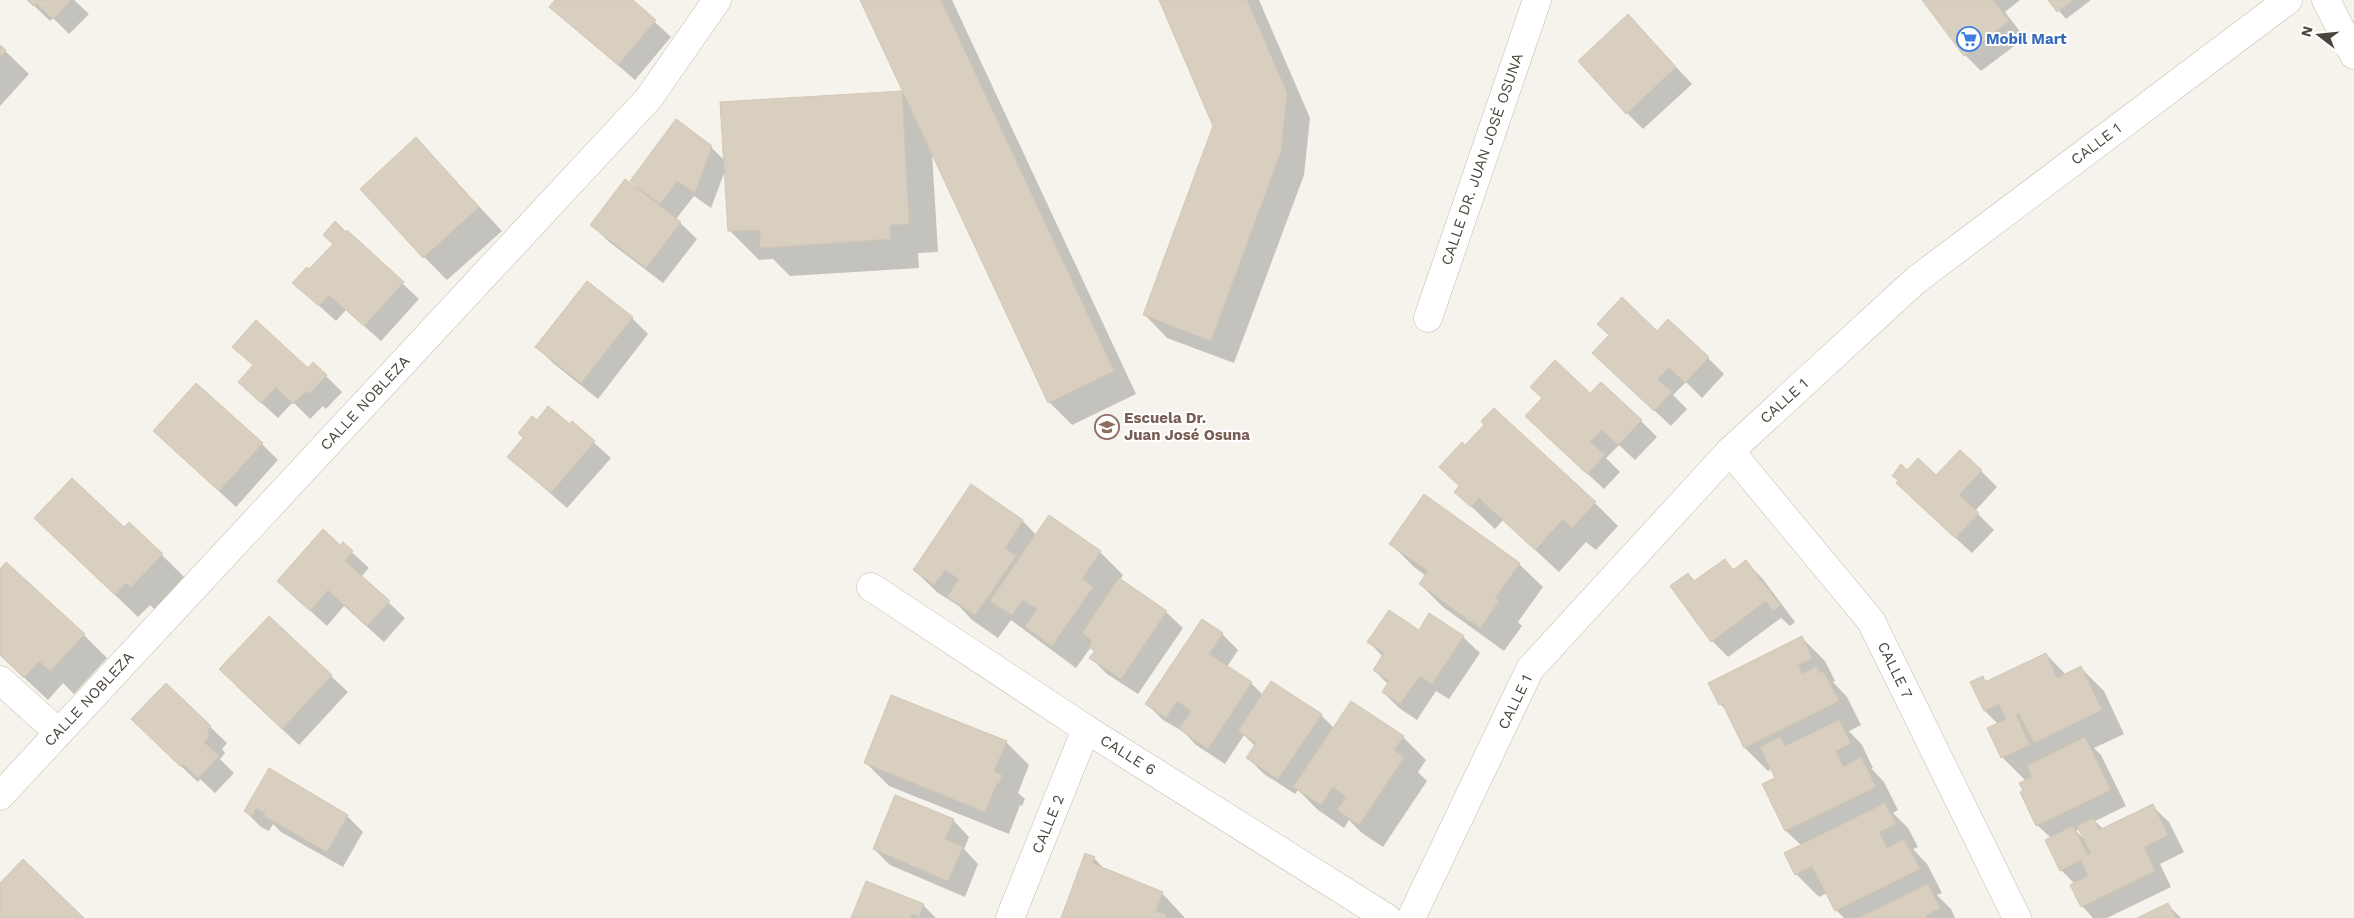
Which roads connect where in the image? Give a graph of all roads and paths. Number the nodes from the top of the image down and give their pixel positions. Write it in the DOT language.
graph roads {
  1 [pos="717,0"];
  2 [pos="1537,0"];
  3 [pos="2288,0"];
  4 [pos="2326,0"];
  5 [pos="2354,55"];
  6 [pos="1428,318"];
  7 [pos="1730,451"];
  8 [pos="871,588"];
  9 [pos="0,680"];
  10 [pos="1086,729"];
  11 [pos="58,732"];
  12 [pos="0,796"];
  13 [pos="1010,918"];
  14 [pos="1387,918"];
  15 [pos="1411,918"];
  16 [pos="2017,918"];
  1 -- 11 [label="street, CALLE NOBLEZA"];
  2 -- 6 [label="street, CALLE DR. JUAN JOSÉ OSUNA"];
  3 -- 7 [label="street, CALLE 1"];
  4 -- 5 [label="street"];
  7 -- 15 [label="street, CALLE 1"];
  7 -- 16 [label="street, CALLE 7"];
  8 -- 10 [label="street, CALLE 6"];
  9 -- 11 [label="street"];
  10 -- 13 [label="street, CALLE 2"];
  10 -- 14 [label="street, CALLE 6"];
  11 -- 12 [label="street, CALLE NOBLEZA"];
}
